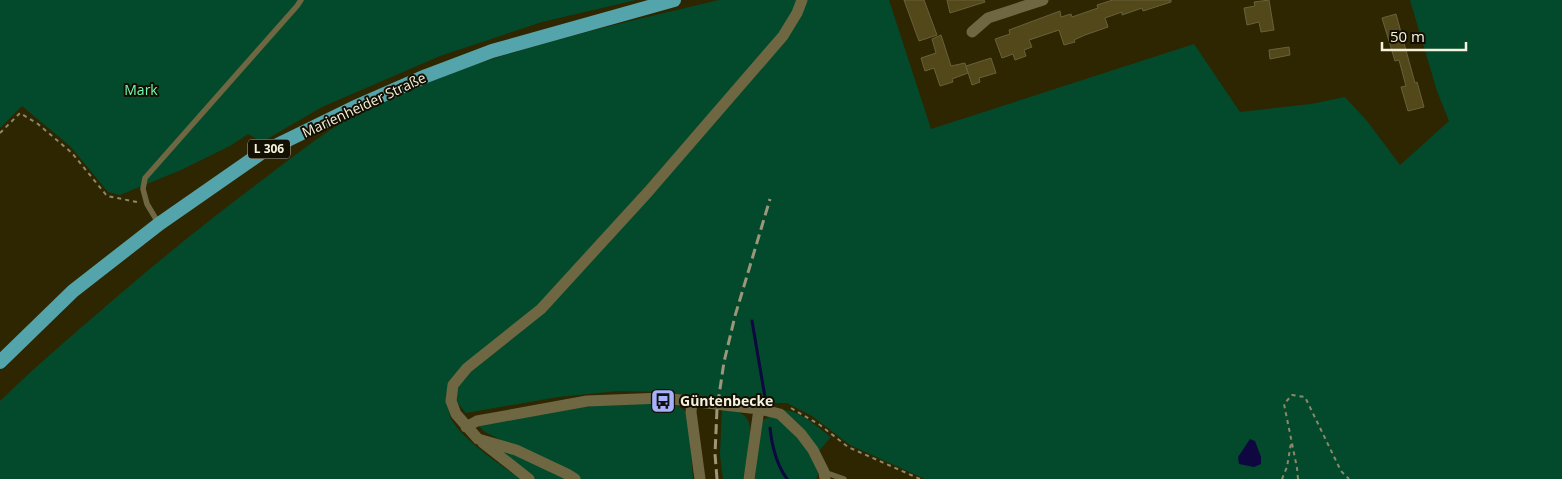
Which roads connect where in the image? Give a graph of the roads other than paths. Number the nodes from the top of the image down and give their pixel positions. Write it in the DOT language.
graph roads {
  1 [pos="301,0"];
  2 [pos="674,0"];
  3 [pos="802,0"];
  4 [pos="1043,0"];
  5 [pos="972,32"];
  6 [pos="158,224"];
  7 [pos="0,362"];
  8 [pos="692,401"];
  9 [pos="763,410"];
  10 [pos="466,427"];
  11 [pos="478,439"];
  12 [pos="546,463"];
  13 [pos="526,476"];
  14 [pos="823,477"];
  15 [pos="575,479"];
  16 [pos="700,479"];
  17 [pos="749,479"];
  18 [pos="844,479"];
  1 -- 6 [label="lane"];
  2 -- 6 [label="main road, Marienheider Straße / L 306"];
  3 -- 10 [label="street"];
  4 -- 5 [label="street"];
  6 -- 7 [label="main road, Marienheider Straße / L 306"];
  8 -- 9 [label="street"];
  8 -- 10 [label="street"];
  8 -- 16 [label="street"];
  9 -- 14 [label="street"];
  9 -- 17 [label="street"];
  10 -- 11 [label="street"];
  11 -- 12 [label="street"];
  11 -- 13 [label="street"];
  12 -- 13 [label="street"];
  12 -- 15 [label="street"];
  14 -- 18 [label="lane"];
}
